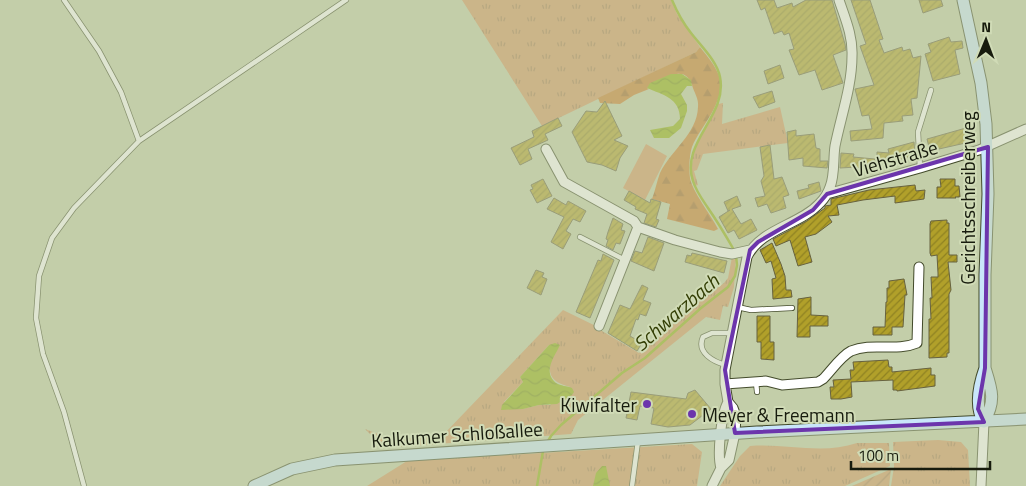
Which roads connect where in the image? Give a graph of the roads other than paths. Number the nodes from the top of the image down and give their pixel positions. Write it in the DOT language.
graph roads {
  1 [pos="64,0"];
  2 [pos="346,0"];
  3 [pos="839,0"];
  4 [pos="963,0"];
  5 [pos="931,90"];
  6 [pos="1026,129"];
  7 [pos="139,141"];
  8 [pos="988,147"];
  9 [pos="546,149"];
  10 [pos="920,168"];
  11 [pos="827,194"];
  12 [pos="638,227"];
  13 [pos="580,237"];
  14 [pos="750,250"];
  15 [pos="626,261"];
  16 [pos="919,267"];
  17 [pos="737,307"];
  18 [pos="792,308"];
  19 [pos="599,326"];
  20 [pos="732,333"];
  21 [pos="726,365"];
  22 [pos="756,382"];
  23 [pos="725,384"];
  24 [pos="756,392"];
  25 [pos="728,402"];
  26 [pos="1026,419"];
  27 [pos="984,422"];
  28 [pos="735,433"];
  29 [pos="721,434"];
  30 [pos="638,440"];
  31 [pos="721,468"];
  32 [pos="84,486"];
  33 [pos="254,486"];
  34 [pos="632,486"];
  35 [pos="712,486"];
  36 [pos="981,486"];
  1 -- 7 [label="lane"];
  2 -- 7 [label="lane"];
  3 -- 11 [label="street"];
  4 -- 8 [label="main road, Gerichtsschreiberweg"];
  5 -- 10 [label="lane"];
  6 -- 8 [label="street, Viehstraße"];
  7 -- 32 [label="lane"];
  8 -- 10 [label="street, Viehstraße"];
  8 -- 27 [label="main road, Gerichtsschreiberweg"];
  9 -- 12 [label="street"];
  10 -- 11 [label="street, Viehstraße"];
  11 -- 14 [label="street"];
  12 -- 14 [label="street"];
  12 -- 15 [label="street"];
  13 -- 15 [label="lane"];
  14 -- 17 [label="street"];
  15 -- 19 [label="street"];
  16 -- 22 [label="street"];
  17 -- 18 [label="lane"];
  17 -- 20 [label="street"];
  20 -- 21 [label="street"];
  20 -- 21 [label="lane"];
  21 -- 23 [label="street"];
  22 -- 23 [label="street"];
  22 -- 24 [label="lane"];
  23 -- 25 [label="street"];
  25 -- 28 [label="street"];
  25 -- 29 [label="street"];
  26 -- 27 [label="main road, Kalkumer Schloßallee"];
  27 -- 28 [label="main road, Kalkumer Schloßallee"];
  27 -- 36 [label="street"];
  28 -- 29 [label="main road, Kalkumer Schloßallee"];
  28 -- 31 [label="street"];
  29 -- 30 [label="main road, Kalkumer Schloßallee"];
  29 -- 31 [label="street"];
  30 -- 33 [label="main road, Kalkumer Schloßallee"];
  30 -- 34 [label="lane"];
  31 -- 35 [label="street"];
}
